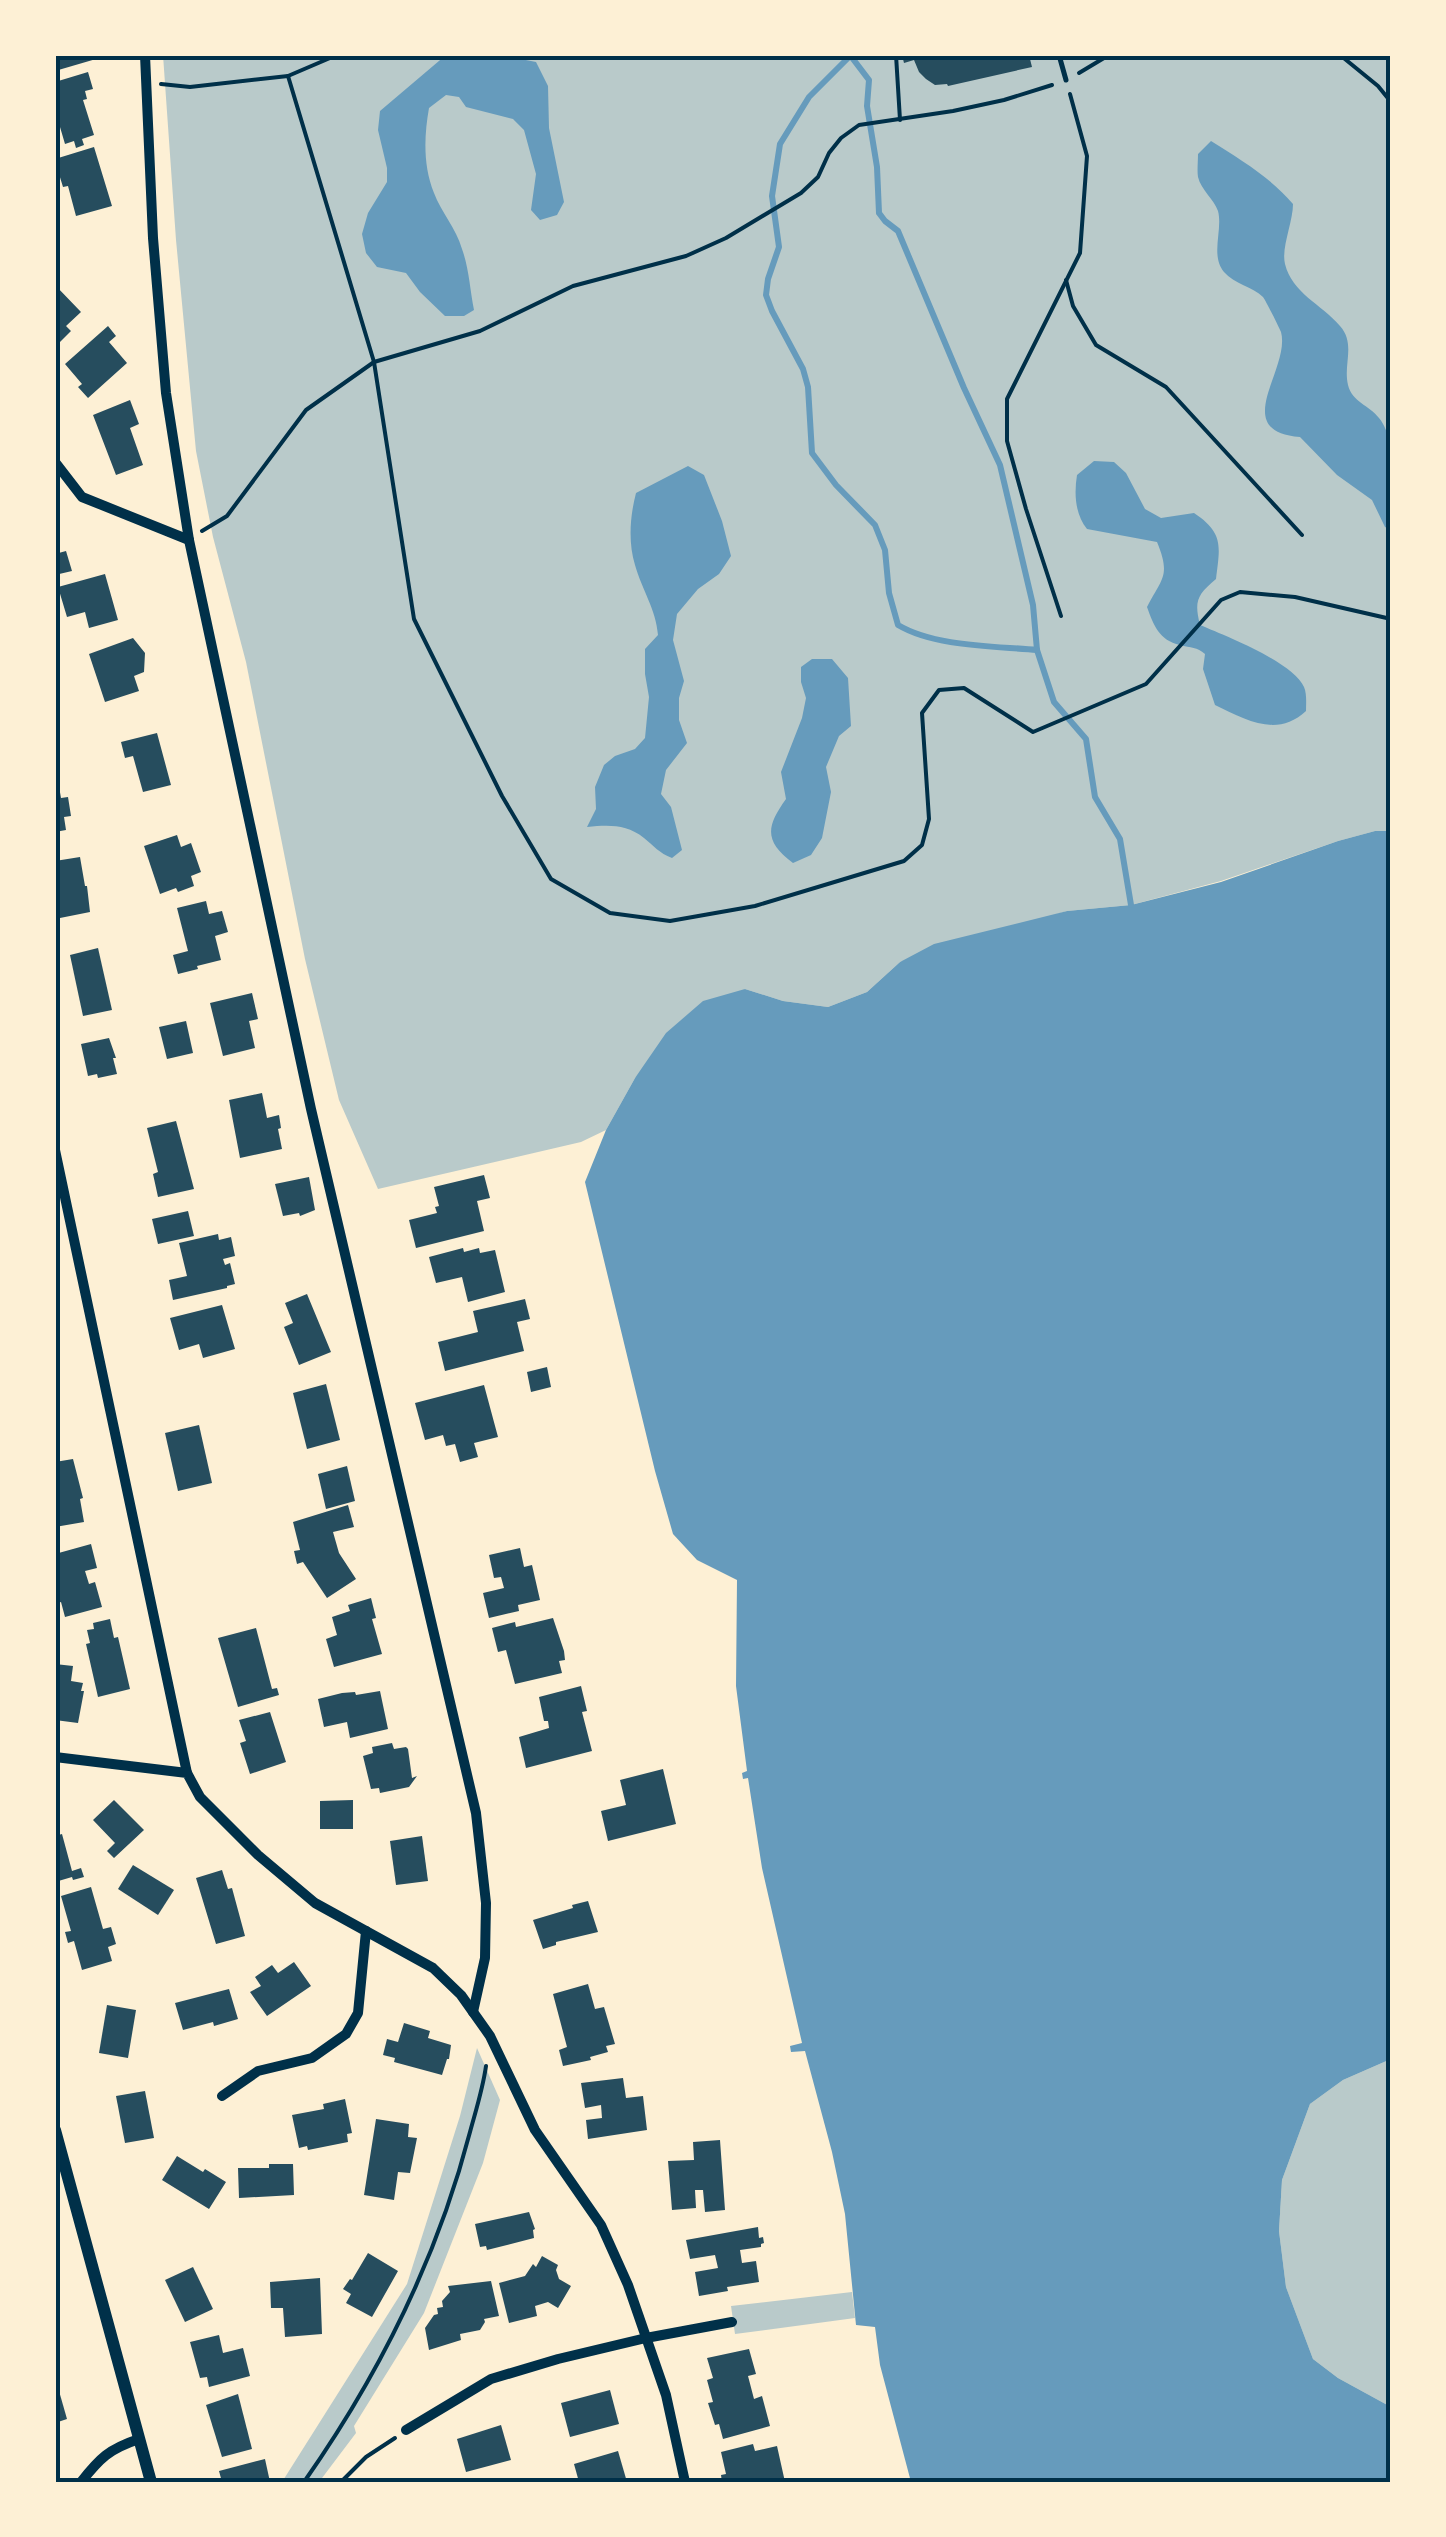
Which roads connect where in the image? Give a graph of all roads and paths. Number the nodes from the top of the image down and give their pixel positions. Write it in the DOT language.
graph roads {
  1 [pos="145,55"];
  2 [pos="338,55"];
  3 [pos="896,55"];
  4 [pos="1059,55"];
  5 [pos="1110,55"];
  6 [pos="1340,55"];
  7 [pos="288,76"];
  8 [pos="1066,80"];
  9 [pos="146,82"];
  10 [pos="1391,102"];
  11 [pos="900,120"];
  12 [pos="1066,280"];
  13 [pos="374,362"];
  14 [pos="55,462"];
  15 [pos="1302,535"];
  16 [pos="190,540"];
  17 [pos="1061,616"];
  18 [pos="1391,619"];
  19 [pos="55,1150"];
  20 [pos="55,1757"];
  21 [pos="188,1773"];
  22 [pos="366,1931"];
  23 [pos="473,2012"];
  24 [pos="484,2078"];
  25 [pos="222,2096"];
  26 [pos="55,2130"];
  27 [pos="732,2322"];
  28 [pos="646,2338"];
  29 [pos="406,2430"];
  30 [pos="139,2439"];
  31 [pos="308,2481"];
  32 [pos="81,2482"];
  33 [pos="151,2482"];
  34 [pos="341,2482"];
  35 [pos="685,2482"];
  1 -- 9 [label="street"];
  2 -- 7 [label="path"];
  3 -- 11 [label="path"];
  4 -- 8 [label="lane"];
  5 -- 8 [label="path"];
  6 -- 10 [label="path"];
  7 -- 9 [label="path"];
  7 -- 13 [label="path"];
  8 -- 11 [label="path"];
  8 -- 12 [label="path"];
  9 -- 16 [label="street"];
  11 -- 13 [label="path"];
  12 -- 15 [label="path"];
  12 -- 17 [label="path"];
  13 -- 16 [label="path"];
  13 -- 18 [label="path"];
  14 -- 16 [label="street"];
  16 -- 23 [label="street"];
  19 -- 21 [label="street"];
  20 -- 21 [label="street"];
  21 -- 22 [label="street"];
  22 -- 23 [label="street"];
  22 -- 25 [label="street"];
  23 -- 28 [label="street"];
  24 -- 31 [label="path"];
  26 -- 30 [label="street"];
  27 -- 28 [label="street"];
  28 -- 29 [label="street"];
  28 -- 35 [label="street"];
  29 -- 34 [label="path"];
  30 -- 32 [label="street"];
  30 -- 33 [label="street"];
}
